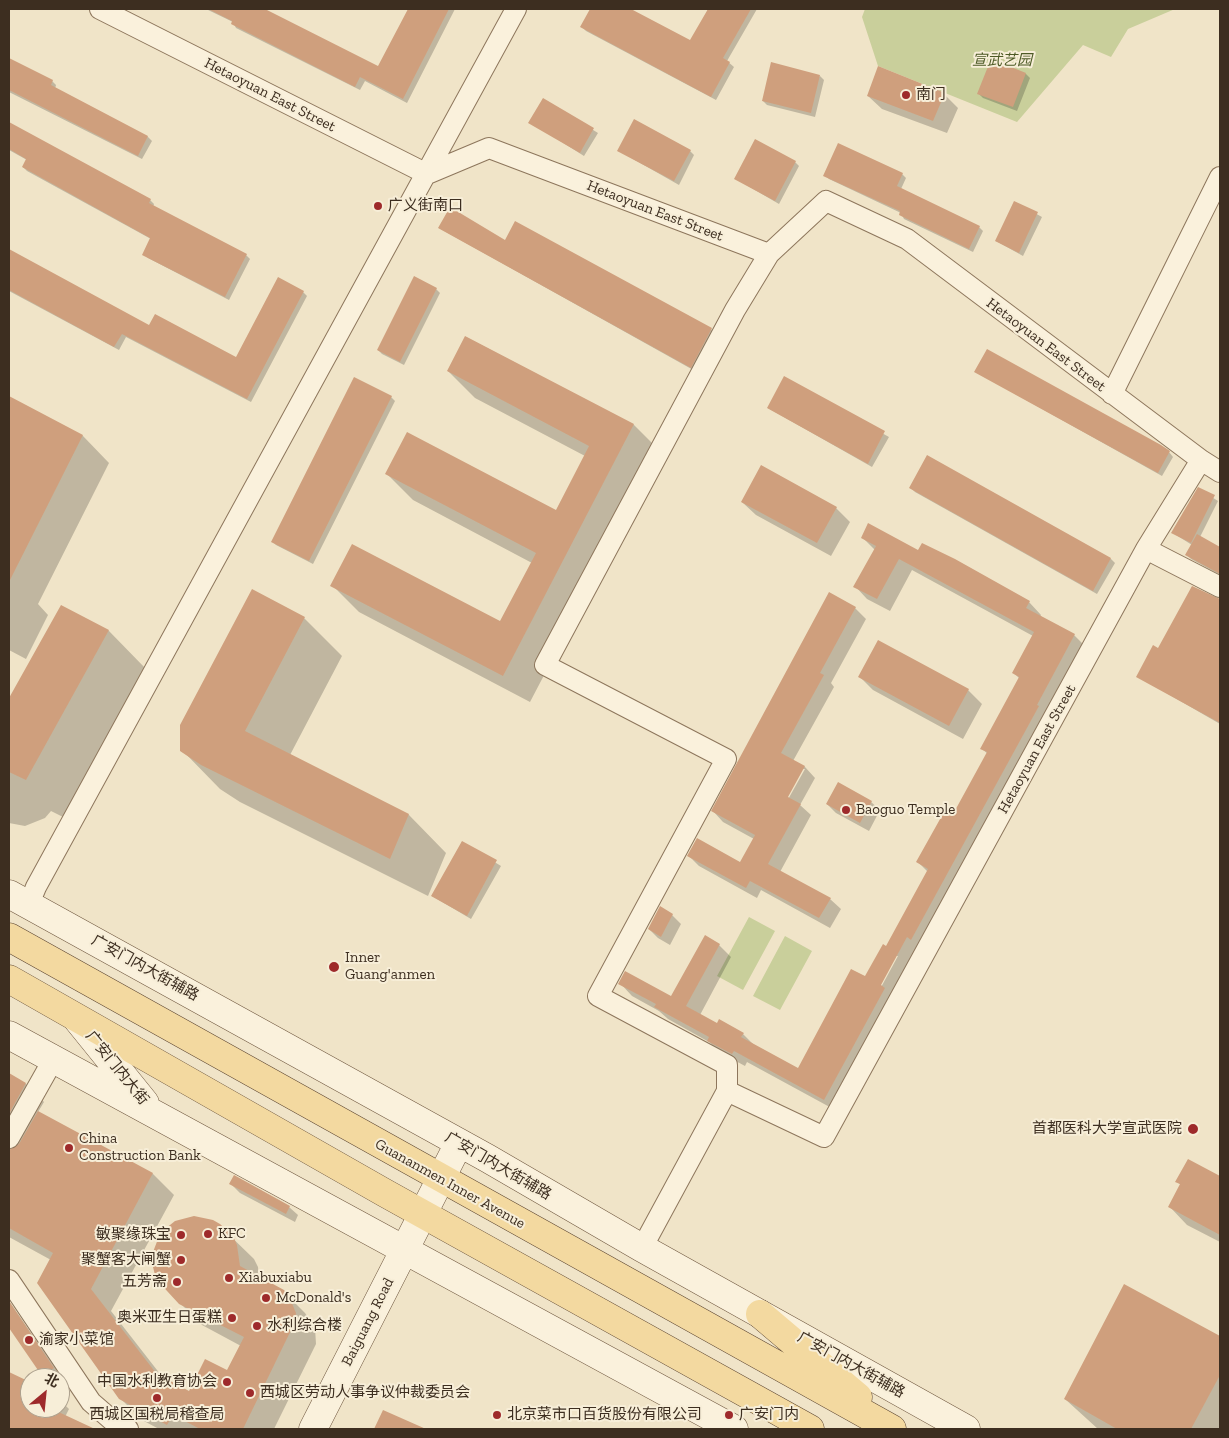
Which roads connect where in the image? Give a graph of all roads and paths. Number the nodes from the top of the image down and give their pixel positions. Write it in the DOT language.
graph roads {
  1 [pos="100,9"];
  2 [pos="516,9"];
  3 [pos="427,174"];
  4 [pos="1220,177"];
  5 [pos="770,254"];
  6 [pos="1112,394"];
  7 [pos="1201,460"];
  8 [pos="1220,472"];
  9 [pos="1146,548"];
  10 [pos="1220,587"];
  11 [pos="19,899"];
  12 [pos="9,922"];
  13 [pos="9,937"];
  14 [pos="67,969"];
  15 [pos="9,979"];
  16 [pos="9,991"];
  17 [pos="51,1003"];
  18 [pos="77,1018"];
  19 [pos="9,1035"];
  20 [pos="53,1060"];
  21 [pos="727,1091"];
  22 [pos="158,1118"];
  23 [pos="9,1138"];
  24 [pos="458,1143"];
  25 [pos="441,1179"];
  26 [pos="423,1215"];
  27 [pos="642,1248"];
  28 [pos="405,1250"];
  29 [pos="9,1280"];
  30 [pos="760,1314"];
  31 [pos="731,1428"];
  32 [pos="128,1429"];
  33 [pos="313,1429"];
  34 [pos="810,1429"];
  35 [pos="894,1429"];
  36 [pos="966,1429"];
  1 -- 3 [label="street, Hetaoyuan East Street"];
  2 -- 3 [label="street"];
  3 -- 5 [label="street, Hetaoyuan East Street"];
  3 -- 11 [label="street"];
  4 -- 6 [label="street"];
  5 -- 6 [label="street, Hetaoyuan East Street"];
  5 -- 21 [label="street"];
  6 -- 7 [label="street, Hetaoyuan East Street"];
  7 -- 8 [label="street"];
  7 -- 9 [label="street, Hetaoyuan East Street"];
  9 -- 10 [label="street"];
  9 -- 21 [label="street, Hetaoyuan East Street"];
  11 -- 24 [label="street, 广安门内大街辅路"];
  12 -- 14 [label="main road"];
  13 -- 14 [label="main road, Guananmen Inner Avenue"];
  14 -- 25 [label="main road, Guananmen Inner Avenue"];
  15 -- 17 [label="main road"];
  16 -- 17 [label="main road"];
  17 -- 18 [label="main road"];
  18 -- 22 [label="street, 广安门内大街"];
  18 -- 26 [label="main road"];
  19 -- 20 [label="street"];
  20 -- 22 [label="street"];
  20 -- 23 [label="street"];
  21 -- 27 [label="street"];
  22 -- 28 [label="street"];
  24 -- 25 [label="street, Baiguang Road"];
  24 -- 27 [label="street, 广安门内大街辅路"];
  25 -- 26 [label="street, Baiguang Road"];
  25 -- 35 [label="main road, Guananmen Inner Avenue"];
  26 -- 28 [label="street, Baiguang Road"];
  26 -- 34 [label="main road"];
  27 -- 30 [label="street, 广安门内大街辅路"];
  28 -- 31 [label="street"];
  28 -- 33 [label="street, Baiguang Road"];
  29 -- 32 [label="street"];
  30 -- 35 [label="main road"];
  30 -- 36 [label="street, 广安门内大街辅路"];
}
